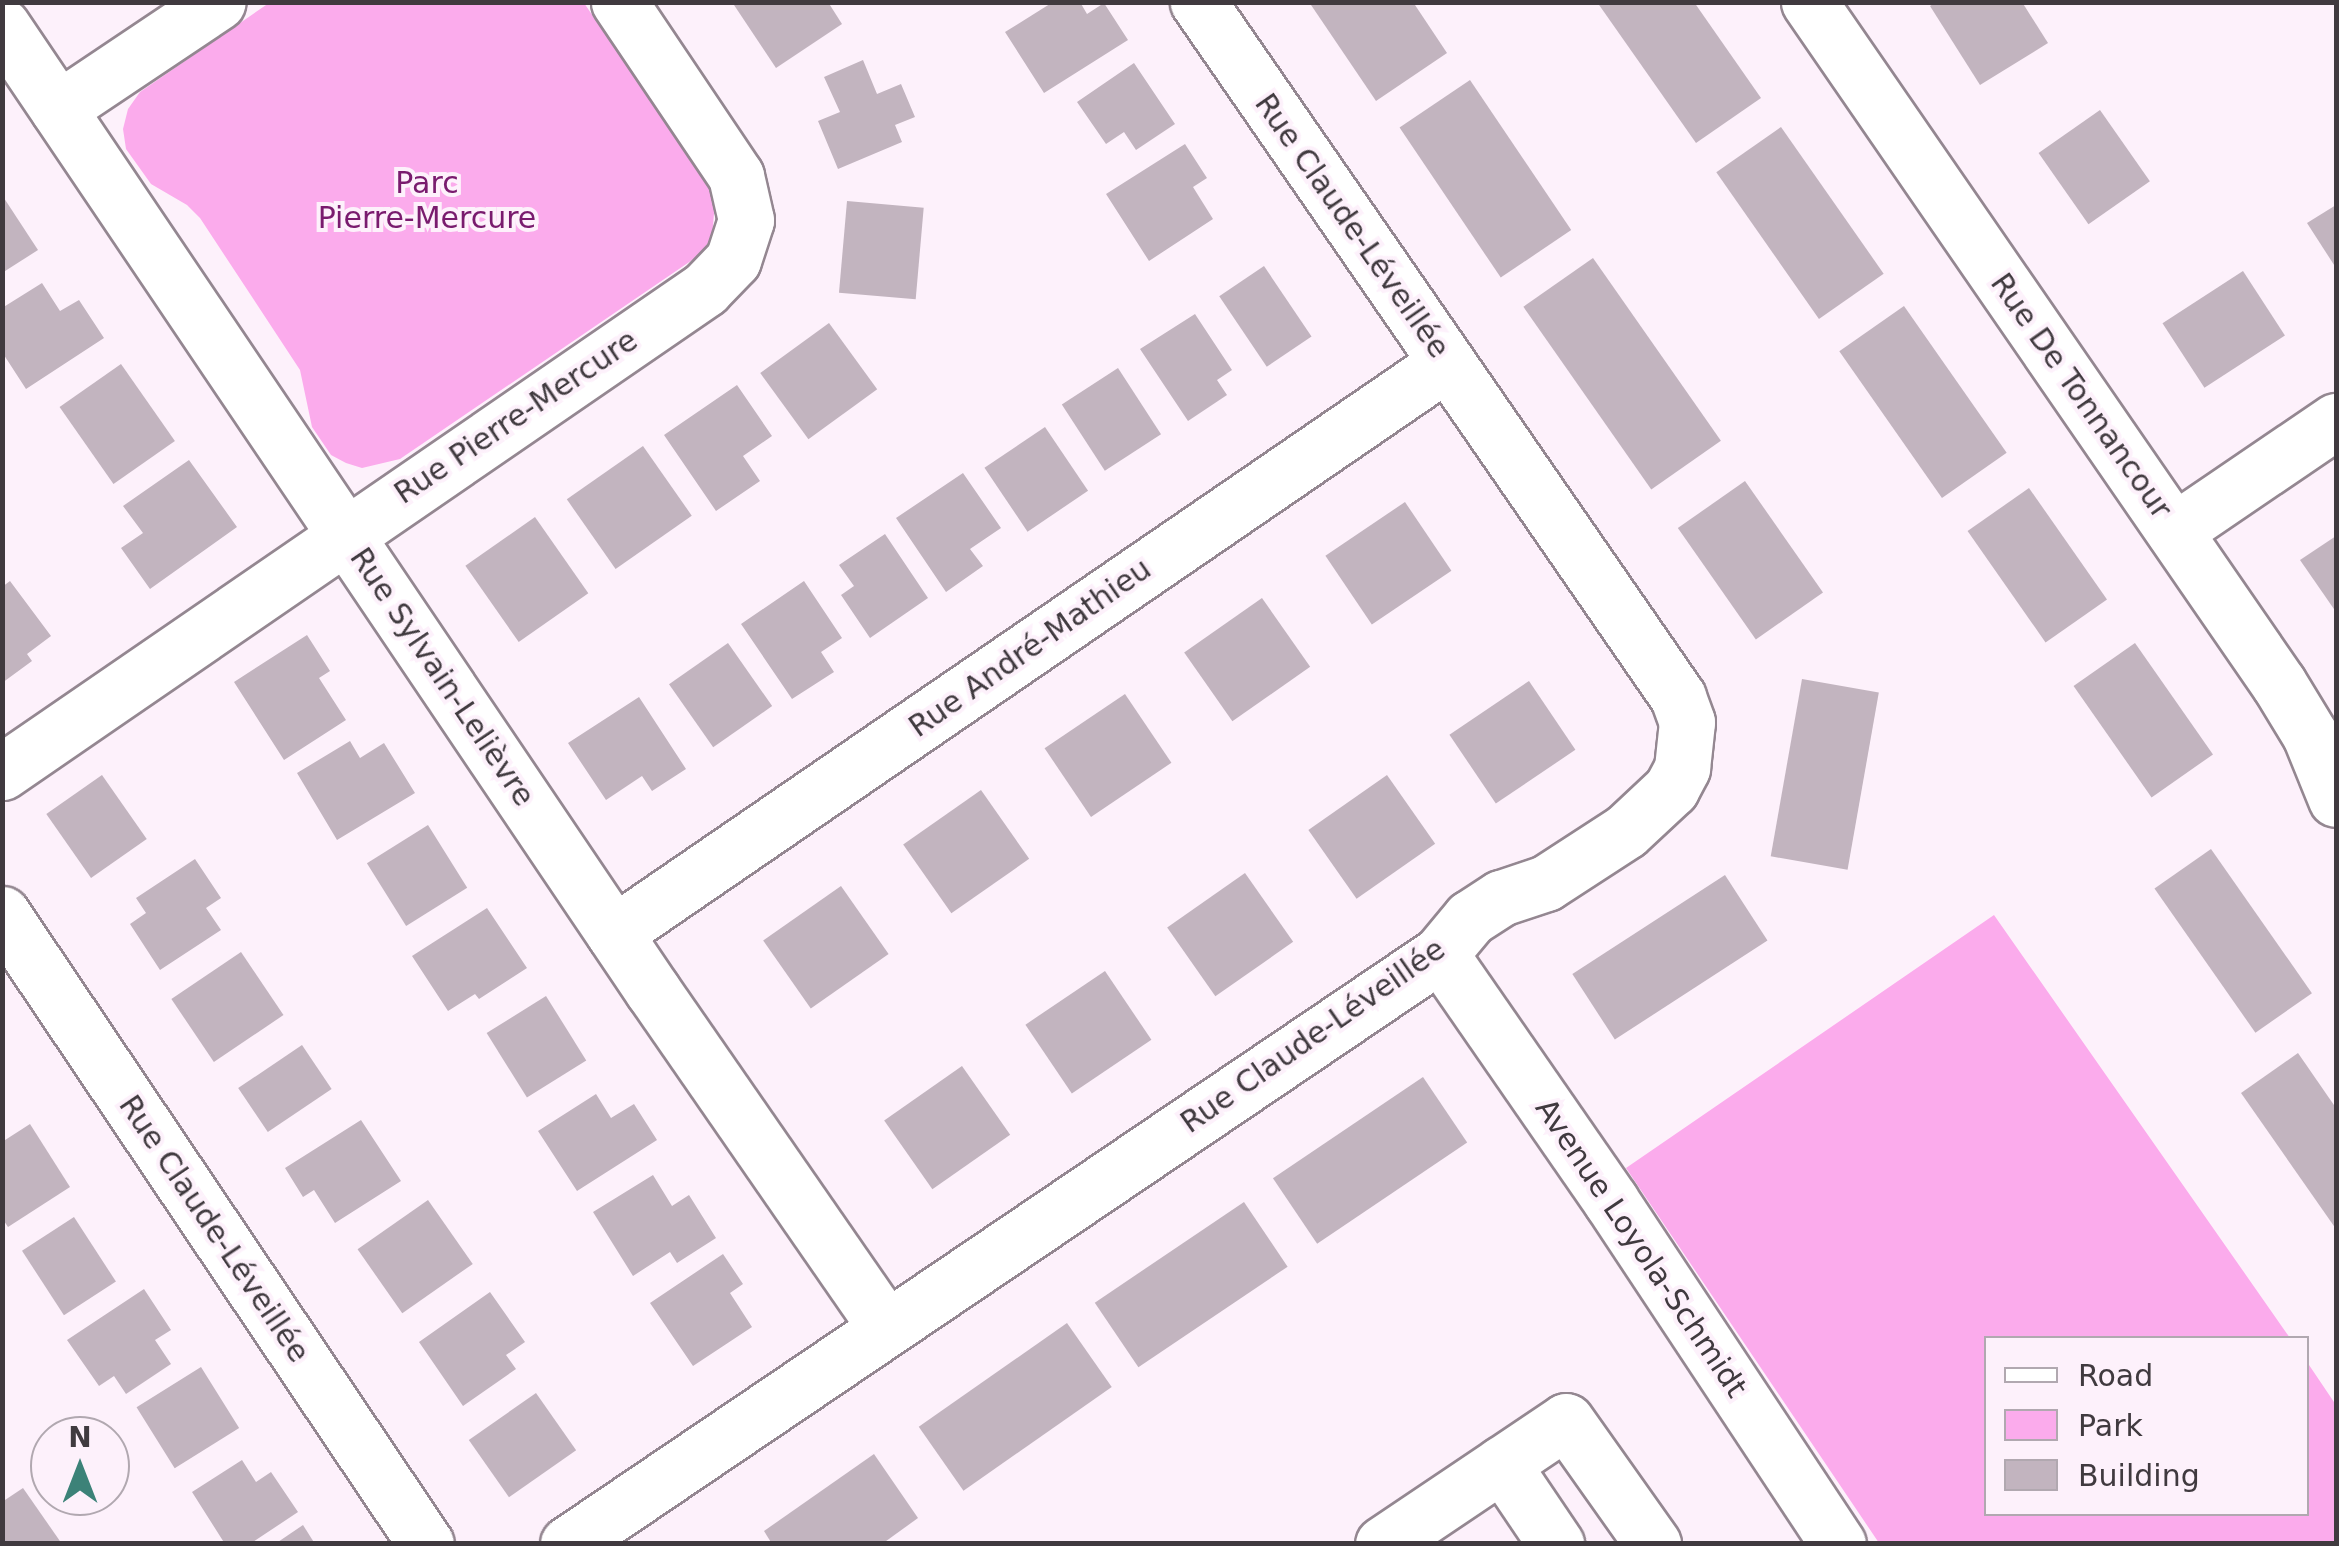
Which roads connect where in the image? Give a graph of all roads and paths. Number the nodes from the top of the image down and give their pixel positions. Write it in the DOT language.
graph roads {
  1 [pos="218,2"];
  2 [pos="620,2"];
  3 [pos="1198,2"];
  4 [pos="1809,2"];
  5 [pos="2,26"];
  6 [pos="58,109"];
  7 [pos="1446,363"];
  8 [pos="2336,420"];
  9 [pos="2174,531"];
  10 [pos="347,534"];
  11 [pos="2,772"];
  12 [pos="2336,798"];
  13 [pos="2,914"];
  14 [pos="614,933"];
  15 [pos="1440,954"];
  16 [pos="885,1326"];
  17 [pos="1502,1464"];
  18 [pos="426,1544"];
  19 [pos="568,1544"];
  20 [pos="1383,1544"];
  21 [pos="1556,1544"];
  22 [pos="1653,1544"];
  23 [pos="1838,1544"];
  1 -- 6 [label="street"];
  2 -- 10 [label="street, Rue Pierre-Mercure"];
  3 -- 7 [label="street, Rue Claude-Léveillée"];
  4 -- 9 [label="street, Rue De Tonnancour"];
  5 -- 6 [label="street, Rue Sylvain-Lelièvre"];
  6 -- 10 [label="street, Rue Sylvain-Lelièvre"];
  7 -- 14 [label="street, Rue André-Mathieu"];
  7 -- 15 [label="street, Rue Claude-Léveillée"];
  8 -- 9 [label="street"];
  9 -- 12 [label="street, Rue De Tonnancour"];
  10 -- 11 [label="street, Rue Pierre-Mercure"];
  10 -- 14 [label="street, Rue Sylvain-Lelièvre"];
  13 -- 18 [label="street, Rue Claude-Léveillée"];
  14 -- 16 [label="street, Rue Sylvain-Lelièvre"];
  15 -- 16 [label="street, Rue Claude-Léveillée"];
  15 -- 23 [label="street, Avenue Loyola-Schmidt"];
  16 -- 19 [label="street, Rue Claude-Léveillée"];
  17 -- 20 [label="street"];
  17 -- 21 [label="street"];
  17 -- 22 [label="street"];
}
